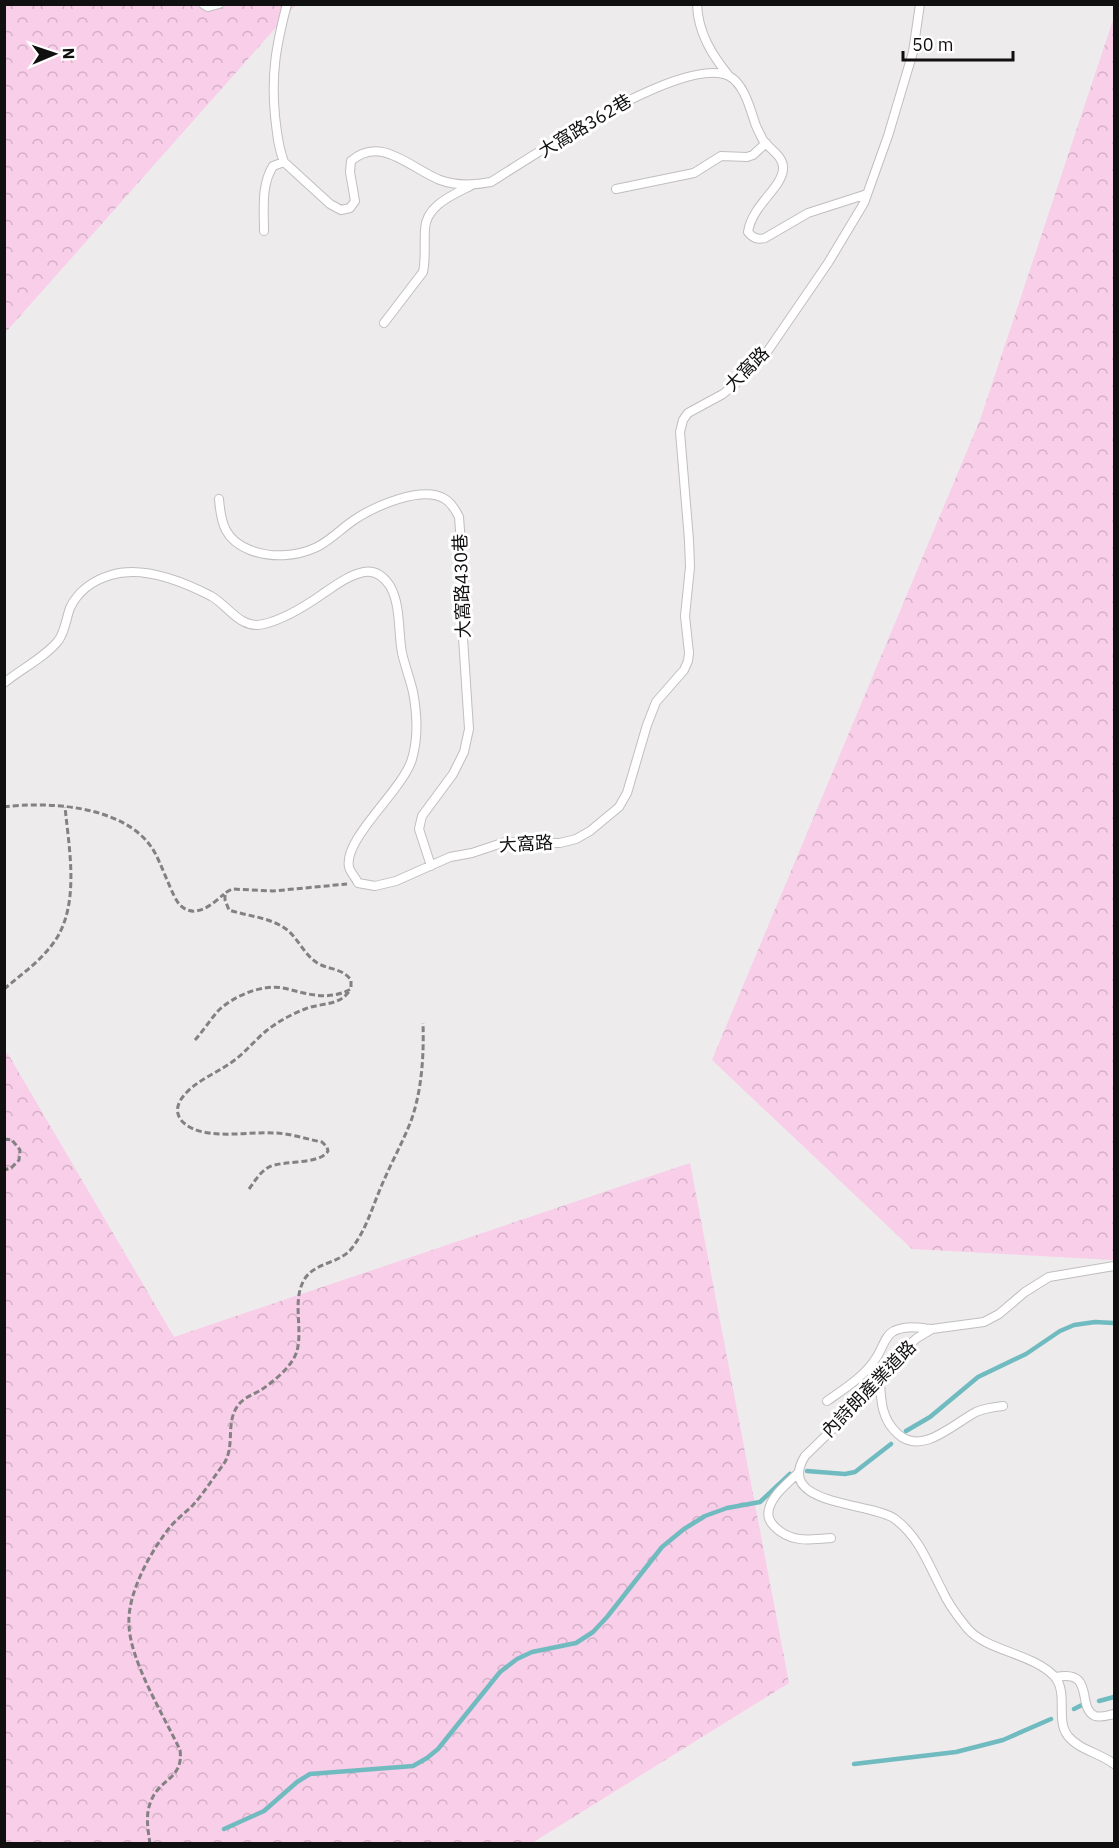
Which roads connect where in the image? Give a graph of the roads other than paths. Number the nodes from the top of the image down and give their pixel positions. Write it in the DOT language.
graph roads {
  1 [pos="203,4"];
  2 [pos="219,4"];
  3 [pos="287,4"];
  4 [pos="697,4"];
  5 [pos="920,4"];
  6 [pos="729,76"];
  7 [pos="766,143"];
  8 [pos="284,162"];
  9 [pos="472,185"];
  10 [pos="616,189"];
  11 [pos="867,194"];
  12 [pos="264,231"];
  13 [pos="384,323"];
  14 [pos="219,499"];
  15 [pos="4,683"];
  16 [pos="432,866"];
  17 [pos="1114,1266"];
  18 [pos="932,1329"];
  19 [pos="880,1383"];
  20 [pos="827,1401"];
  21 [pos="1003,1406"];
  22 [pos="799,1477"];
  23 [pos="831,1538"];
  24 [pos="1056,1677"];
  25 [pos="1114,1714"];
  26 [pos="1114,1764"];
  1 -- 2 [label="lane"];
  3 -- 8 [label="lane"];
  4 -- 6 [label="lane"];
  5 -- 11 [label="lane, 大窩路"];
  6 -- 7 [label="lane"];
  6 -- 9 [label="lane, 大窩路362巷"];
  7 -- 10 [label="lane"];
  7 -- 11 [label="lane"];
  8 -- 9 [label="lane, 大窩路362巷"];
  8 -- 12 [label="lane"];
  9 -- 13 [label="lane"];
  11 -- 16 [label="lane, 大窩路"];
  14 -- 16 [label="lane, 大窩路430巷"];
  15 -- 16 [label="lane, 大窩路"];
  17 -- 18 [label="lane, 內詩朗產業道路"];
  18 -- 19 [label="lane, 內詩朗產業道路"];
  18 -- 20 [label="lane"];
  19 -- 21 [label="lane"];
  19 -- 22 [label="lane, 內詩朗產業道路"];
  22 -- 23 [label="lane, 內詩朗產業道路"];
  22 -- 24 [label="lane"];
  24 -- 25 [label="lane"];
  24 -- 26 [label="lane"];
}
